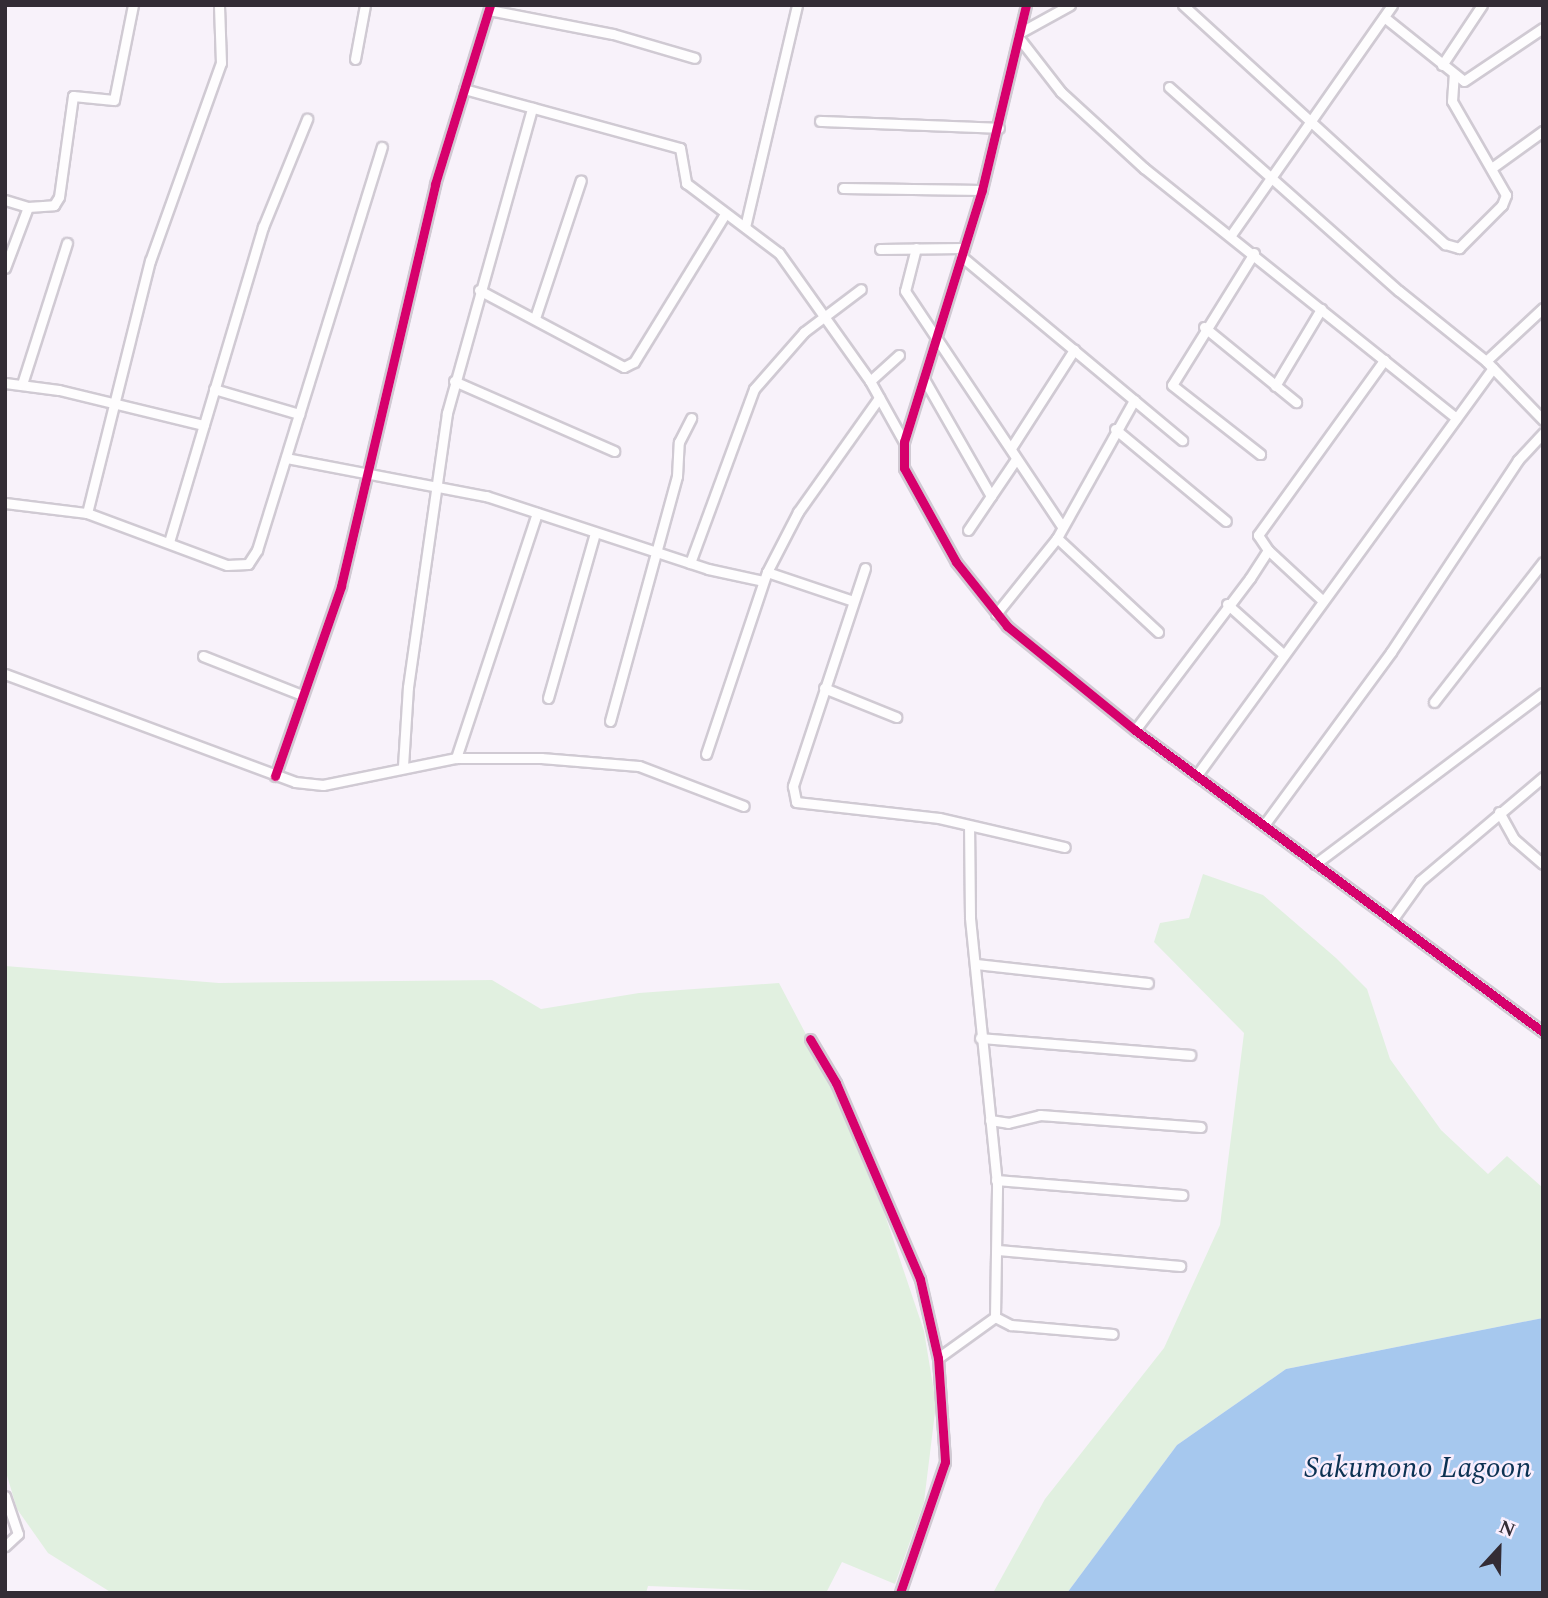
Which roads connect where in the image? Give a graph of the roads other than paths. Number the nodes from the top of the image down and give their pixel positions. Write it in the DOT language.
graph roads {
  1 [pos="133,5"];
  2 [pos="219,5"];
  3 [pos="365,5"];
  4 [pos="797,5"];
  5 [pos="1026,5"];
  6 [pos="1070,5"];
  7 [pos="1183,5"];
  8 [pos="1392,5"];
  9 [pos="1482,5"];
  10 [pos="489,8"];
  11 [pos="1384,17"];
  12 [pos="1543,28"];
  13 [pos="1020,35"];
  14 [pos="695,58"];
  15 [pos="355,59"];
  16 [pos="1442,65"];
  17 [pos="1454,75"];
  18 [pos="1169,87"];
  19 [pos="464,89"];
  20 [pos="532,108"];
  21 [pos="307,119"];
  22 [pos="820,121"];
  23 [pos="1310,121"];
  24 [pos="999,128"];
  25 [pos="1543,131"];
  26 [pos="382,147"];
  27 [pos="1493,167"];
  28 [pos="1272,174"];
  29 [pos="581,180"];
  30 [pos="844,188"];
  31 [pos="982,190"];
  32 [pos="5,200"];
  33 [pos="28,207"];
  34 [pos="725,214"];
  35 [pos="745,227"];
  36 [pos="1231,235"];
  37 [pos="67,243"];
  38 [pos="916,248"];
  39 [pos="880,249"];
  40 [pos="962,252"];
  41 [pos="1254,253"];
  42 [pos="5,268"];
  43 [pos="861,289"];
  44 [pos="479,290"];
  45 [pos="1543,308"];
  46 [pos="1321,309"];
  47 [pos="824,317"];
  48 [pos="535,318"];
  49 [pos="1204,327"];
  50 [pos="937,335"];
  51 [pos="1074,350"];
  52 [pos="899,355"];
  53 [pos="1384,360"];
  54 [pos="1489,364"];
  55 [pos="925,379"];
  56 [pos="454,381"];
  57 [pos="870,382"];
  58 [pos="5,383"];
  59 [pos="22,384"];
  60 [pos="1275,386"];
  61 [pos="214,389"];
  62 [pos="879,398"];
  63 [pos="1134,400"];
  64 [pos="1296,402"];
  65 [pos="115,403"];
  66 [pos="299,414"];
  67 [pos="691,418"];
  68 [pos="1456,418"];
  69 [pos="1543,420"];
  70 [pos="204,425"];
  71 [pos="1115,429"];
  72 [pos="1543,433"];
  73 [pos="1182,440"];
  74 [pos="904,442"];
  75 [pos="1011,448"];
  76 [pos="614,451"];
  77 [pos="1260,454"];
  78 [pos="285,458"];
  79 [pos="1016,459"];
  80 [pos="372,471"];
  81 [pos="435,485"];
  82 [pos="991,496"];
  83 [pos="5,503"];
  84 [pos="87,513"];
  85 [pos="537,513"];
  86 [pos="1226,521"];
  87 [pos="1061,525"];
  88 [pos="968,530"];
  89 [pos="596,533"];
  90 [pos="1056,538"];
  91 [pos="169,542"];
  92 [pos="1268,550"];
  93 [pos="655,551"];
  94 [pos="1543,562"];
  95 [pos="690,563"];
  96 [pos="865,568"];
  97 [pos="765,576"];
  98 [pos="853,601"];
  99 [pos="1323,601"];
  100 [pos="1227,604"];
  101 [pos="996,614"];
  102 [pos="1158,632"];
  103 [pos="1284,655"];
  104 [pos="203,656"];
  105 [pos="5,674"];
  106 [pos="824,688"];
  107 [pos="1543,693"];
  108 [pos="302,695"];
  109 [pos="548,698"];
  110 [pos="1434,702"];
  111 [pos="896,717"];
  112 [pos="610,721"];
  113 [pos="1135,730"];
  114 [pos="706,754"];
  115 [pos="456,758"];
  116 [pos="403,766"];
  117 [pos="1197,775"];
  118 [pos="275,776"];
  119 [pos="1543,777"];
  120 [pos="744,806"];
  121 [pos="1499,812"];
  122 [pos="1264,825"];
  123 [pos="969,827"];
  124 [pos="1065,847"];
  125 [pos="1543,863"];
  126 [pos="1315,864"];
  127 [pos="1392,920"];
  128 [pos="976,964"];
  129 [pos="1148,983"];
  130 [pos="1543,1032"];
  131 [pos="980,1038"];
  132 [pos="810,1039"];
  133 [pos="1190,1055"];
  134 [pos="990,1120"];
  135 [pos="1200,1127"];
  136 [pos="996,1180"];
  137 [pos="1182,1195"];
  138 [pos="998,1250"];
  139 [pos="1180,1266"];
  140 [pos="995,1317"];
  141 [pos="1113,1334"];
  142 [pos="938,1358"];
  143 [pos="5,1496"];
  144 [pos="5,1546"];
  145 [pos="900,1593"];
  1 -- 33 [label="street"];
  2 -- 65 [label="street"];
  3 -- 15 [label="street"];
  4 -- 35 [label="street"];
  5 -- 13 [label="street"];
  6 -- 13 [label="street"];
  7 -- 23 [label="street"];
  8 -- 11 [label="street"];
  9 -- 16 [label="street"];
  10 -- 14 [label="street"];
  10 -- 19 [label="street"];
  11 -- 16 [label="street"];
  11 -- 23 [label="street"];
  12 -- 17 [label="street"];
  13 -- 24 [label="street"];
  13 -- 36 [label="street"];
  16 -- 17 [label="street"];
  17 -- 27 [label="street"];
  18 -- 28 [label="street"];
  19 -- 20 [label="street"];
  19 -- 80 [label="street"];
  20 -- 34 [label="street"];
  20 -- 44 [label="street"];
  21 -- 61 [label="street"];
  22 -- 24 [label="street"];
  23 -- 27 [label="street"];
  23 -- 28 [label="street"];
  24 -- 31 [label="street"];
  25 -- 27 [label="street"];
  26 -- 66 [label="street"];
  28 -- 36 [label="street"];
  28 -- 54 [label="street"];
  29 -- 48 [label="street"];
  30 -- 31 [label="street"];
  31 -- 40 [label="street"];
  32 -- 33 [label="street"];
  33 -- 42 [label="street"];
  34 -- 35 [label="street"];
  34 -- 48 [label="street"];
  35 -- 47 [label="street"];
  36 -- 41 [label="street"];
  37 -- 59 [label="street"];
  38 -- 39 [label="street"];
  38 -- 40 [label="street"];
  38 -- 50 [label="street"];
  40 -- 50 [label="street"];
  40 -- 51 [label="street"];
  41 -- 46 [label="street"];
  41 -- 49 [label="street"];
  43 -- 47 [label="street"];
  44 -- 48 [label="street"];
  44 -- 56 [label="street"];
  45 -- 54 [label="street"];
  46 -- 53 [label="street"];
  46 -- 60 [label="street"];
  47 -- 57 [label="street"];
  47 -- 95 [label="street"];
  49 -- 60 [label="street"];
  49 -- 77 [label="street"];
  50 -- 55 [label="street"];
  50 -- 75 [label="street"];
  51 -- 63 [label="street"];
  51 -- 75 [label="street"];
  52 -- 57 [label="street"];
  53 -- 68 [label="street"];
  53 -- 92 [label="street"];
  54 -- 68 [label="street"];
  54 -- 69 [label="street"];
  55 -- 74 [label="street"];
  55 -- 82 [label="street"];
  56 -- 76 [label="street"];
  56 -- 81 [label="street"];
  57 -- 62 [label="street"];
  58 -- 59 [label="street"];
  59 -- 65 [label="street"];
  60 -- 64 [label="street"];
  61 -- 66 [label="street"];
  61 -- 70 [label="street"];
  62 -- 74 [label="street"];
  62 -- 97 [label="street"];
  63 -- 71 [label="street"];
  63 -- 73 [label="street"];
  65 -- 70 [label="street"];
  65 -- 84 [label="street"];
  66 -- 78 [label="street"];
  67 -- 93 [label="street"];
  68 -- 99 [label="street"];
  70 -- 91 [label="street"];
  71 -- 86 [label="street"];
  71 -- 87 [label="street"];
  72 -- 122 [label="street"];
  74 -- 101 [label="street"];
  75 -- 79 [label="street"];
  78 -- 80 [label="street"];
  78 -- 91 [label="street"];
  79 -- 82 [label="street"];
  79 -- 87 [label="street"];
  80 -- 81 [label="street"];
  80 -- 108 [label="street"];
  81 -- 85 [label="street"];
  81 -- 116 [label="street"];
  82 -- 88 [label="street"];
  83 -- 84 [label="street"];
  84 -- 91 [label="street"];
  85 -- 89 [label="street"];
  85 -- 115 [label="street"];
  87 -- 90 [label="street"];
  89 -- 93 [label="street"];
  89 -- 109 [label="street"];
  90 -- 101 [label="street"];
  90 -- 102 [label="street"];
  92 -- 99 [label="street"];
  92 -- 100 [label="street"];
  93 -- 95 [label="street"];
  93 -- 112 [label="street"];
  94 -- 110 [label="street"];
  95 -- 97 [label="street"];
  96 -- 98 [label="street"];
  97 -- 98 [label="street"];
  97 -- 114 [label="street"];
  98 -- 106 [label="street"];
  99 -- 103 [label="street"];
  100 -- 103 [label="street"];
  100 -- 113 [label="street"];
  101 -- 113 [label="street"];
  103 -- 117 [label="street"];
  104 -- 108 [label="street"];
  105 -- 118 [label="street"];
  106 -- 111 [label="street"];
  106 -- 123 [label="street"];
  107 -- 126 [label="street"];
  108 -- 118 [label="street"];
  113 -- 117 [label="street"];
  115 -- 116 [label="street"];
  115 -- 120 [label="street"];
  116 -- 118 [label="street"];
  117 -- 122 [label="street"];
  119 -- 121 [label="street"];
  121 -- 125 [label="street"];
  121 -- 127 [label="street"];
  122 -- 126 [label="street"];
  123 -- 124 [label="street"];
  123 -- 128 [label="street"];
  126 -- 127 [label="street"];
  127 -- 130 [label="street"];
  128 -- 129 [label="street"];
  128 -- 131 [label="street"];
  131 -- 133 [label="street"];
  131 -- 134 [label="street"];
  132 -- 142 [label="street"];
  134 -- 135 [label="street"];
  134 -- 136 [label="street"];
  136 -- 137 [label="street"];
  136 -- 138 [label="street"];
  138 -- 139 [label="street"];
  138 -- 140 [label="street"];
  140 -- 141 [label="street"];
  140 -- 142 [label="street"];
  142 -- 145 [label="street"];
  143 -- 144 [label="street"];
}
